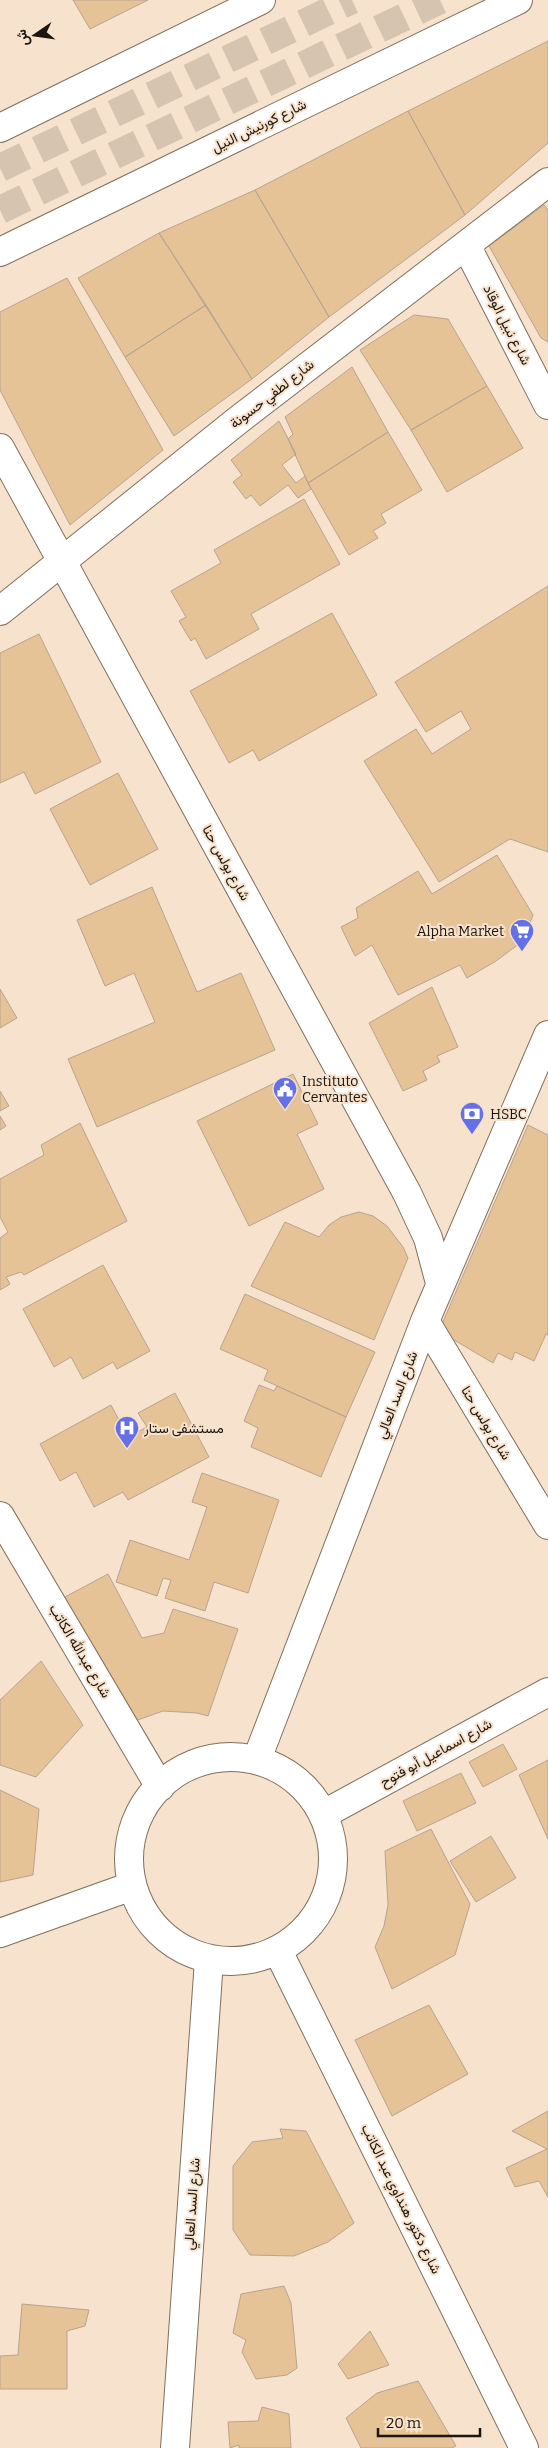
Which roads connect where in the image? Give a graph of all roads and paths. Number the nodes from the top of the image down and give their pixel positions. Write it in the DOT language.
graph roads {
  1 [pos="261,0"];
  2 [pos="518,0"];
  3 [pos="0,128"];
  4 [pos="548,182"];
  5 [pos="466,245"];
  6 [pos="0,252"];
  7 [pos="548,405"];
  8 [pos="0,448"];
  9 [pos="62,561"];
  10 [pos="0,611"];
  11 [pos="548,1035"];
  12 [pos="440,1283"];
  13 [pos="425,1321"];
  14 [pos="0,1516"];
  15 [pos="548,1525"];
  16 [pos="548,1692"];
  17 [pos="258,1759"];
  18 [pos="160,1787"];
  19 [pos="324,1814"];
  20 [pos="132,1886"];
  21 [pos="0,1933"];
  22 [pos="278,1951"];
  23 [pos="209,1960"];
  24 [pos="176,2448"];
  25 [pos="524,2448"];
  1 -- 3 [label="street"];
  2 -- 6 [label="street, شارع كورنيش النيل"];
  4 -- 5 [label="street, شارع لطفي حسونة"];
  5 -- 7 [label="street, شارع نبيل الوقاد"];
  5 -- 9 [label="street, شارع لطفي حسونة"];
  8 -- 9 [label="street, شارع بولس حنا"];
  9 -- 10 [label="street, شارع لطفي حسونة"];
  9 -- 12 [label="street, شارع بولس حنا"];
  11 -- 12 [label="street, شارع السد العالي"];
  12 -- 13 [label="street, شارع السد العالي"];
  13 -- 15 [label="street, شارع بولس حنا"];
  13 -- 17 [label="street, شارع السد العالي"];
  14 -- 18 [label="street, شارع عبدالله الكاتب"];
  16 -- 19 [label="street, شارع اسماعيل أبو فتوح"];
  17 -- 18 [label="street"];
  17 -- 19 [label="street"];
  18 -- 20 [label="street"];
  19 -- 22 [label="street"];
  20 -- 21 [label="street"];
  20 -- 23 [label="street"];
  22 -- 23 [label="street"];
  22 -- 25 [label="street, شارع دكتور هنداوي عبد الكاتب"];
  23 -- 24 [label="street, شارع السد العالي"];
}
